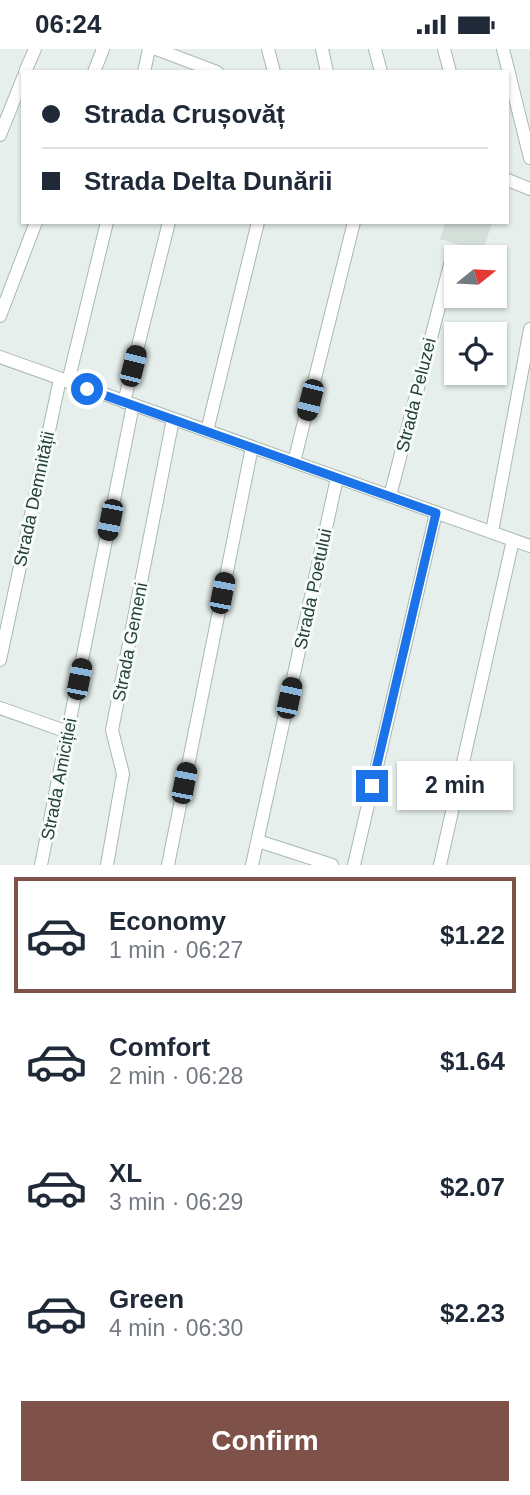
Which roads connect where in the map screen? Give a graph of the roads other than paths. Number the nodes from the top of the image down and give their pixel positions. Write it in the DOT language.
graph roads {
  1 [pos="35,49"];
  2 [pos="103,49"];
  3 [pos="149,49"];
  4 [pos="156,49"];
  5 [pos="268,49"];
  6 [pos="321,49"];
  7 [pos="375,49"];
  8 [pos="444,49"];
  9 [pos="503,49"];
  10 [pos="183,54"];
  11 [pos="26,70"];
  12 [pos="95,70"];
  13 [pos="144,70"];
  14 [pos="208,70"];
  15 [pos="273,70"];
  16 [pos="326,70"];
  17 [pos="380,70"];
  18 [pos="449,70"];
  19 [pos="508,70"];
  20 [pos="509,73"];
  21 [pos="21,83"];
  22 [pos="0,135"];
  23 [pos="530,158"];
  24 [pos="509,180"];
  25 [pos="530,189"];
  26 [pos="35,224"];
  27 [pos="106,224"];
  28 [pos="169,224"];
  29 [pos="258,224"];
  30 [pos="354,224"];
  31 [pos="444,288"];
  32 [pos="0,316"];
  33 [pos="530,329"];
  34 [pos="0,358"];
  35 [pos="64,380"];
  36 [pos="129,403"];
  37 [pos="173,419"];
  38 [pos="207,431"];
  39 [pos="251,447"];
  40 [pos="294,462"];
  41 [pos="337,478"];
  42 [pos="390,496"];
  43 [pos="436,513"];
  44 [pos="492,532"];
  45 [pos="513,540"];
  46 [pos="530,546"];
  47 [pos="0,660"];
  48 [pos="0,708"];
  49 [pos="68,732"];
  50 [pos="258,841"];
  51 [pos="41,865"];
  52 [pos="107,865"];
  53 [pos="168,865"];
  54 [pos="252,865"];
  55 [pos="332,865"];
  56 [pos="354,865"];
  57 [pos="440,865"];
  1 -- 11 [label="street"];
  2 -- 12 [label="street"];
  3 -- 13 [label="street"];
  4 -- 10 [label="street"];
  5 -- 15 [label="street"];
  6 -- 16 [label="street"];
  7 -- 17 [label="street"];
  8 -- 18 [label="street"];
  9 -- 19 [label="street"];
  10 -- 14 [label="street"];
  20 -- 23 [label="street"];
  21 -- 22 [label="street"];
  24 -- 25 [label="street"];
  26 -- 32 [label="street"];
  27 -- 35 [label="street, Strada Demnității"];
  28 -- 36 [label="street, Strada Amiciției"];
  29 -- 38 [label="street"];
  30 -- 40 [label="street"];
  31 -- 42 [label="street, Strada Peluzei"];
  33 -- 44 [label="street"];
  34 -- 35 [label="street"];
  35 -- 36 [label="street"];
  35 -- 47 [label="street, Strada Demnității"];
  36 -- 37 [label="street"];
  36 -- 49 [label="street, Strada Amiciției"];
  37 -- 38 [label="street"];
  37 -- 52 [label="street, Strada Gemeni"];
  38 -- 39 [label="street"];
  39 -- 40 [label="street"];
  39 -- 53 [label="street"];
  40 -- 41 [label="street"];
  41 -- 42 [label="street"];
  41 -- 50 [label="street, Strada Poetului"];
  42 -- 43 [label="street"];
  43 -- 44 [label="street"];
  43 -- 56 [label="street"];
  44 -- 45 [label="street"];
  45 -- 46 [label="street"];
  45 -- 57 [label="street"];
  48 -- 49 [label="street"];
  49 -- 51 [label="street, Strada Amiciției"];
  50 -- 54 [label="street, Strada Poetului"];
  50 -- 55 [label="street"];
}
